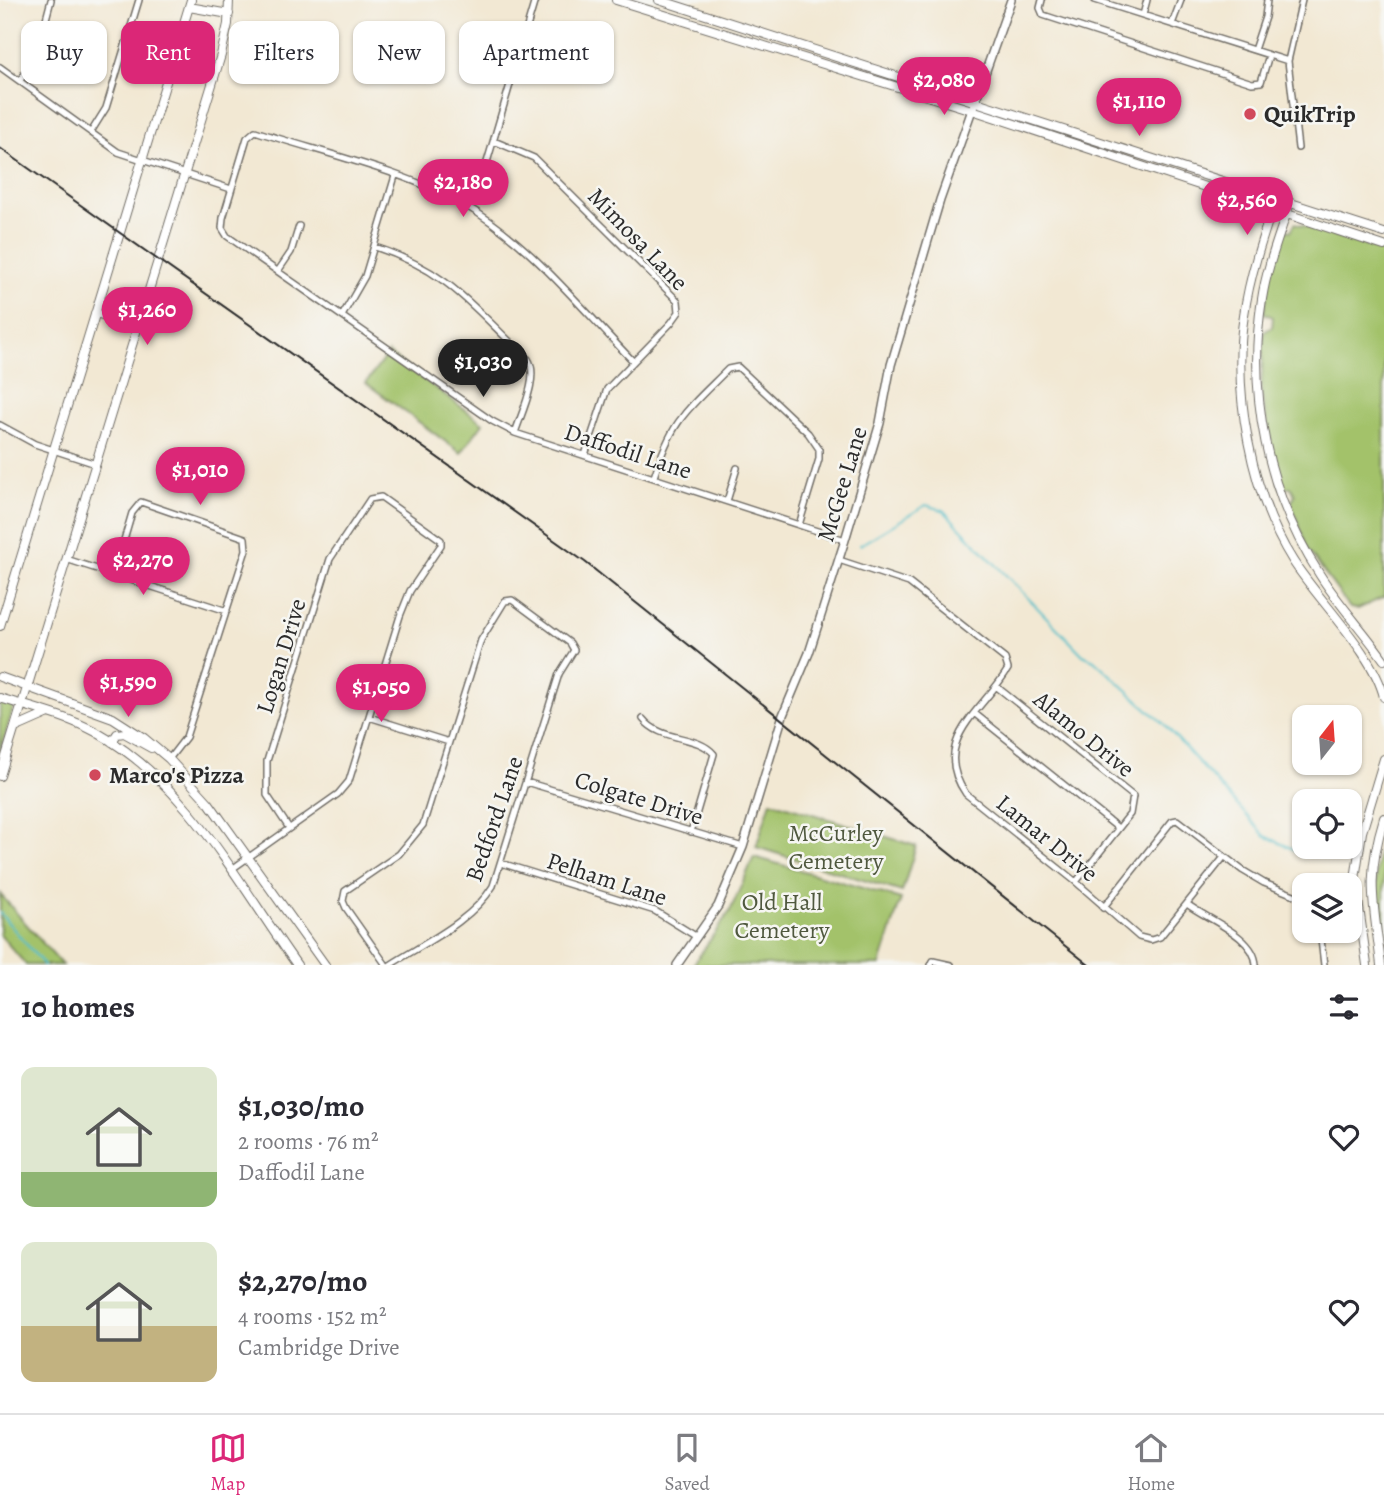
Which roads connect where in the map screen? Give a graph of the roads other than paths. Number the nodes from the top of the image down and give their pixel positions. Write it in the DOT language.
graph roads {
  1 [pos="51,0"];
  2 [pos="139,0"];
  3 [pos="229,0"];
  4 [pos="535,0"];
  5 [pos="616,0"];
  6 [pos="659,0"];
  7 [pos="1011,0"];
  8 [pos="1042,0"];
  9 [pos="1096,0"];
  10 [pos="1147,0"];
  11 [pos="1181,0"];
  12 [pos="1267,0"];
  13 [pos="1302,0"];
  14 [pos="190,3"];
  15 [pos="1115,3"];
  16 [pos="229,14"];
  17 [pos="1143,15"];
  18 [pos="1172,24"];
  19 [pos="800,44"];
  20 [pos="1254,50"];
  21 [pos="1269,55"];
  22 [pos="796,57"];
  23 [pos="1288,61"];
  24 [pos="0,67"];
  25 [pos="20,82"];
  26 [pos="977,100"];
  27 [pos="972,110"];
  28 [pos="91,132"];
  29 [pos="494,141"];
  30 [pos="1298,148"];
  31 [pos="142,160"];
  32 [pos="185,173"];
  33 [pos="396,176"];
  34 [pos="231,188"];
  35 [pos="1276,197"];
  36 [pos="1290,202"];
  37 [pos="465,205"];
  38 [pos="1271,210"];
  39 [pos="1286,215"];
  40 [pos="299,226"];
  41 [pos="1384,233"];
  42 [pos="1384,246"];
  43 [pos="374,247"];
  44 [pos="278,271"];
  45 [pos="95,313"];
  46 [pos="342,316"];
  47 [pos="1243,317"];
  48 [pos="1260,317"];
  49 [pos="139,325"];
  50 [pos="632,360"];
  51 [pos="0,425"];
  52 [pos="515,433"];
  53 [pos="54,450"];
  54 [pos="584,455"];
  55 [pos="96,464"];
  56 [pos="737,468"];
  57 [pos="654,477"];
  58 [pos="1280,495"];
  59 [pos="1265,499"];
  60 [pos="727,501"];
  61 [pos="799,525"];
  62 [pos="845,540"];
  63 [pos="66,559"];
  64 [pos="839,560"];
  65 [pos="114,574"];
  66 [pos="227,611"];
  67 [pos="1354,620"];
  68 [pos="0,626"];
  69 [pos="1342,628"];
  70 [pos="1384,660"];
  71 [pos="0,677"];
  72 [pos="27,686"];
  73 [pos="997,687"];
  74 [pos="1384,697"];
  75 [pos="0,698"];
  76 [pos="22,705"];
  77 [pos="49,713"];
  78 [pos="974,713"];
  79 [pos="369,717"];
  80 [pos="643,719"];
  81 [pos="15,728"];
  82 [pos="112,742"];
  83 [pos="449,742"];
  84 [pos="158,749"];
  85 [pos="1384,759"];
  86 [pos="169,760"];
  87 [pos="0,776"];
  88 [pos="1382,777"];
  89 [pos="526,782"];
  90 [pos="1384,818"];
  91 [pos="289,828"];
  92 [pos="1118,828"];
  93 [pos="691,832"];
  94 [pos="743,847"];
  95 [pos="248,856"];
  96 [pos="1224,857"];
  97 [pos="501,863"];
  98 [pos="230,870"];
  99 [pos="1356,873"];
  100 [pos="1076,882"];
  101 [pos="1292,894"];
  102 [pos="1371,898"];
  103 [pos="1362,900"];
  104 [pos="1187,904"];
  105 [pos="1103,908"];
  106 [pos="697,937"];
  107 [pos="1362,942"];
  108 [pos="1321,943"];
  109 [pos="932,963"];
  110 [pos="298,965"];
  111 [pos="325,965"];
  112 [pos="388,965"];
  113 [pos="677,965"];
  114 [pos="951,965"];
  115 [pos="1256,965"];
  116 [pos="1324,965"];
  117 [pos="1367,965"];
  118 [pos="1381,965"];
  1 -- 25 [label="street"];
  2 -- 28 [label="street"];
  3 -- 16 [label="main road"];
  4 -- 29 [label="street"];
  5 -- 22 [label="main road"];
  6 -- 19 [label="main road"];
  7 -- 26 [label="street, McGee Lane"];
  8 -- 21 [label="street"];
  9 -- 15 [label="street"];
  10 -- 17 [label="street"];
  11 -- 18 [label="street"];
  12 -- 20 [label="street"];
  13 -- 23 [label="street"];
  14 -- 16 [label="main road"];
  14 -- 31 [label="main road"];
  15 -- 17 [label="street"];
  16 -- 32 [label="main road"];
  17 -- 18 [label="street"];
  18 -- 20 [label="street"];
  19 -- 22 [label="main road"];
  19 -- 26 [label="main road"];
  20 -- 21 [label="street"];
  21 -- 23 [label="street"];
  22 -- 27 [label="main road"];
  23 -- 30 [label="street"];
  24 -- 25 [label="street"];
  25 -- 28 [label="street"];
  26 -- 27 [label="street, McGee Lane"];
  26 -- 35 [label="main road"];
  27 -- 38 [label="main road"];
  27 -- 62 [label="street, McGee Lane"];
  28 -- 31 [label="street"];
  29 -- 37 [label="street"];
  29 -- 50 [label="street, Mimosa Lane"];
  31 -- 32 [label="street"];
  31 -- 45 [label="main road"];
  32 -- 34 [label="street"];
  32 -- 49 [label="main road"];
  33 -- 34 [label="street, Daffodil Lane"];
  33 -- 37 [label="street"];
  33 -- 43 [label="street"];
  34 -- 44 [label="street, Daffodil Lane"];
  35 -- 36 [label="main road"];
  35 -- 38 [label="main road"];
  36 -- 39 [label="main road"];
  36 -- 41 [label="main road"];
  37 -- 50 [label="street"];
  38 -- 39 [label="main road"];
  38 -- 47 [label="main road"];
  39 -- 42 [label="main road"];
  39 -- 48 [label="main road"];
  40 -- 44 [label="street"];
  43 -- 46 [label="street"];
  43 -- 52 [label="street"];
  44 -- 46 [label="street, Daffodil Lane"];
  45 -- 49 [label="main road"];
  45 -- 53 [label="main road"];
  46 -- 52 [label="street, Daffodil Lane"];
  47 -- 48 [label="main road"];
  47 -- 59 [label="main road"];
  48 -- 58 [label="main road"];
  49 -- 55 [label="main road"];
  50 -- 54 [label="street, Mimosa Lane"];
  51 -- 53 [label="street"];
  52 -- 54 [label="street, Daffodil Lane"];
  53 -- 55 [label="street"];
  53 -- 68 [label="main road"];
  54 -- 57 [label="street, Daffodil Lane"];
  55 -- 63 [label="main road"];
  56 -- 60 [label="street"];
  57 -- 60 [label="street, Daffodil Lane"];
  57 -- 61 [label="street"];
  58 -- 59 [label="main road"];
  58 -- 67 [label="main road"];
  59 -- 69 [label="main road"];
  60 -- 61 [label="street, Daffodil Lane"];
  61 -- 62 [label="street, Daffodil Lane"];
  62 -- 64 [label="street, McGee Lane"];
  63 -- 65 [label="street"];
  63 -- 72 [label="main road"];
  64 -- 73 [label="street"];
  64 -- 94 [label="street, McGee Lane"];
  65 -- 66 [label="street"];
  65 -- 66 [label="street"];
  66 -- 86 [label="street"];
  67 -- 69 [label="main road"];
  67 -- 70 [label="main road"];
  69 -- 74 [label="main road"];
  71 -- 72 [label="main road"];
  72 -- 76 [label="main road"];
  72 -- 84 [label="main road"];
  73 -- 78 [label="street, Lamar Drive"];
  73 -- 92 [label="street, Alamo Drive"];
  75 -- 76 [label="main road"];
  76 -- 77 [label="main road"];
  76 -- 81 [label="main road"];
  77 -- 81 [label="main road"];
  77 -- 82 [label="main road"];
  78 -- 92 [label="street"];
  78 -- 100 [label="street, Lamar Drive"];
  79 -- 83 [label="street"];
  79 -- 91 [label="street"];
  79 -- 91 [label="street, Logan Drive"];
  80 -- 93 [label="street"];
  81 -- 87 [label="main road"];
  82 -- 84 [label="main road"];
  82 -- 98 [label="main road"];
  83 -- 89 [label="street, Bedford Lane"];
  83 -- 112 [label="street"];
  84 -- 86 [label="main road"];
  85 -- 88 [label="main road"];
  86 -- 95 [label="main road"];
  88 -- 99 [label="main road"];
  89 -- 93 [label="street, Colgate Drive"];
  89 -- 97 [label="street, Bedford Lane"];
  90 -- 102 [label="main road"];
  91 -- 95 [label="street"];
  92 -- 100 [label="street, Alamo Drive"];
  93 -- 94 [label="street, Colgate Drive"];
  94 -- 106 [label="street, McGee Lane"];
  95 -- 98 [label="street"];
  95 -- 111 [label="main road"];
  96 -- 101 [label="street"];
  96 -- 104 [label="street, Lamar Drive"];
  96 -- 105 [label="street"];
  97 -- 106 [label="street, Pelham Lane"];
  97 -- 112 [label="street, Bedford Lane"];
  98 -- 110 [label="main road"];
  100 -- 105 [label="street, Lamar Drive"];
  102 -- 103 [label="main road"];
  102 -- 118 [label="main road"];
  104 -- 105 [label="street, Lamar Drive"];
  104 -- 115 [label="street"];
  106 -- 113 [label="street, McGee Lane"];
  107 -- 117 [label="main road"];
  108 -- 116 [label="street"];
  109 -- 114 [label="street"];
}
